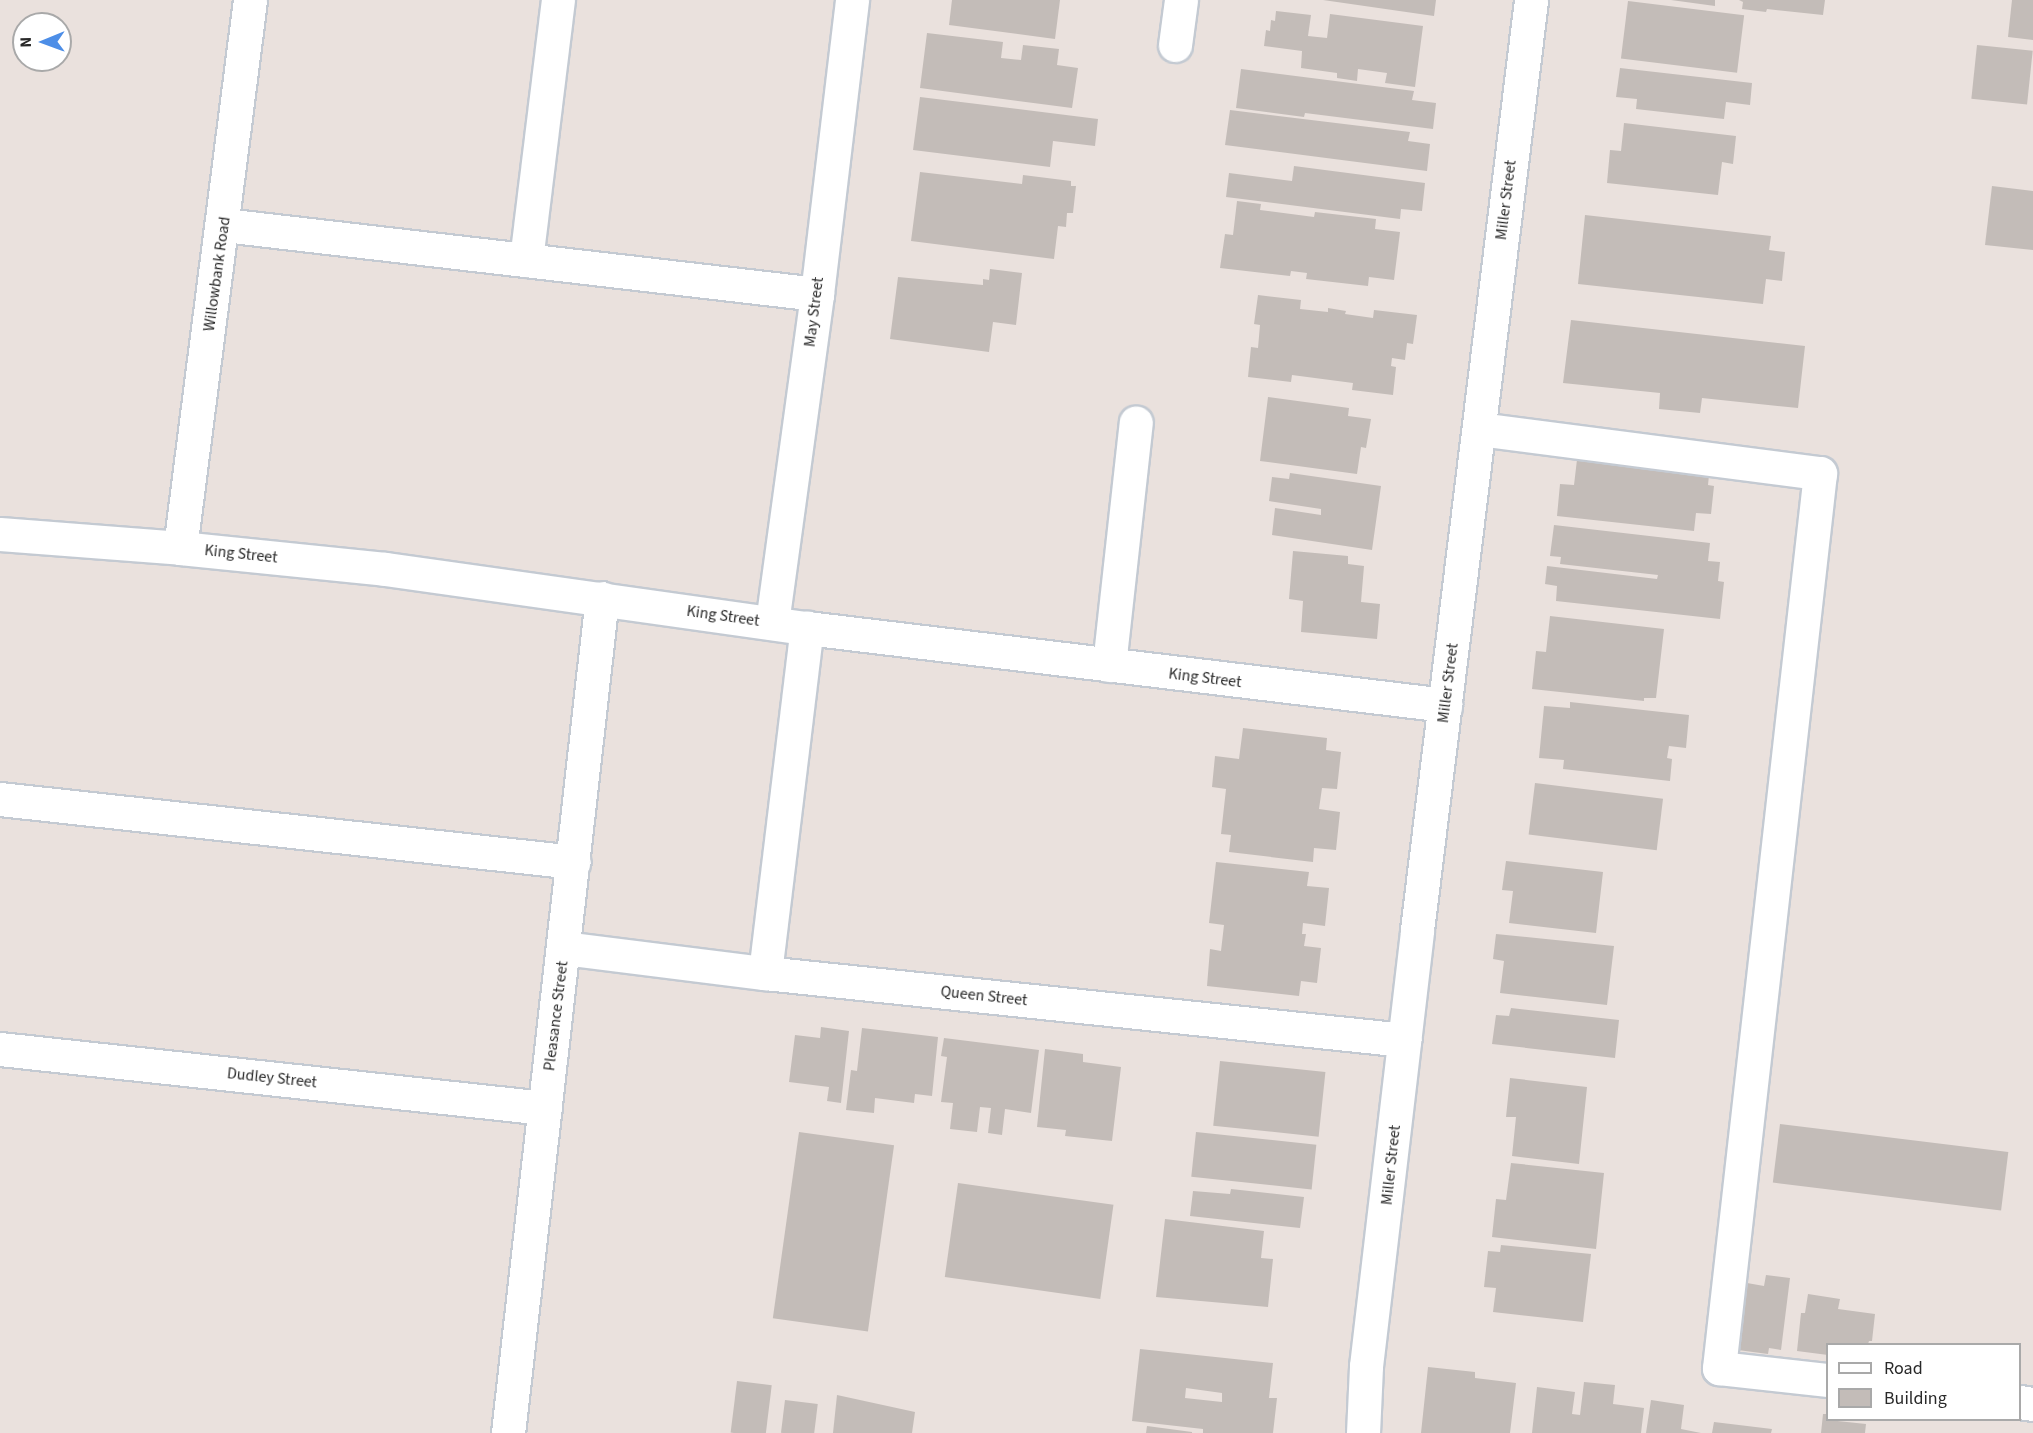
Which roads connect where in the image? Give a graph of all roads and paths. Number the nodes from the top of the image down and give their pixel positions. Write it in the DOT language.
graph roads {
  1 [pos="250,0"];
  2 [pos="558,0"];
  3 [pos="852,0"];
  4 [pos="1181,0"];
  5 [pos="1531,0"];
  6 [pos="1175,45"];
  7 [pos="224,225"];
  8 [pos="526,260"];
  9 [pos="817,294"];
  10 [pos="1136,422"];
  11 [pos="1479,429"];
  12 [pos="0,534"];
  13 [pos="180,548"];
  14 [pos="602,598"];
  15 [pos="772,623"];
  16 [pos="807,628"];
  17 [pos="1109,665"];
  18 [pos="1445,705"];
  19 [pos="0,800"];
  20 [pos="574,862"];
  21 [pos="563,948"];
  22 [pos="765,973"];
  23 [pos="1405,1040"];
  24 [pos="0,1049"];
  25 [pos="545,1108"];
  26 [pos="1366,1366"];
  27 [pos="1826,1380"];
  28 [pos="508,1433"];
  29 [pos="1347,1433"];
  30 [pos="1363,1433"];
  1 -- 7 [label="street, Willowbank Road"];
  2 -- 8 [label="street"];
  3 -- 9 [label="street, May Street"];
  4 -- 6 [label="street"];
  5 -- 11 [label="street, Miller Street"];
  7 -- 8 [label="street"];
  7 -- 13 [label="street, Willowbank Road"];
  8 -- 9 [label="street"];
  9 -- 15 [label="street, May Street"];
  10 -- 17 [label="street"];
  11 -- 18 [label="street, Miller Street"];
  11 -- 27 [label="street"];
  12 -- 13 [label="street, King Street"];
  13 -- 14 [label="street, King Street"];
  14 -- 15 [label="street, King Street"];
  14 -- 20 [label="street, Pleasance Street"];
  15 -- 16 [label="street, King Street"];
  16 -- 17 [label="street, King Street"];
  16 -- 22 [label="street"];
  17 -- 18 [label="street, King Street"];
  18 -- 23 [label="street, Miller Street"];
  19 -- 20 [label="street"];
  20 -- 21 [label="street, Pleasance Street"];
  21 -- 22 [label="street, Queen Street"];
  21 -- 25 [label="street, Pleasance Street"];
  22 -- 23 [label="street, Queen Street"];
  23 -- 26 [label="street, Miller Street"];
  24 -- 25 [label="street, Dudley Street"];
  25 -- 28 [label="street, Pleasance Street"];
  26 -- 29 [label="street, Miller Street"];
  26 -- 30 [label="street, Miller Street"];
}
